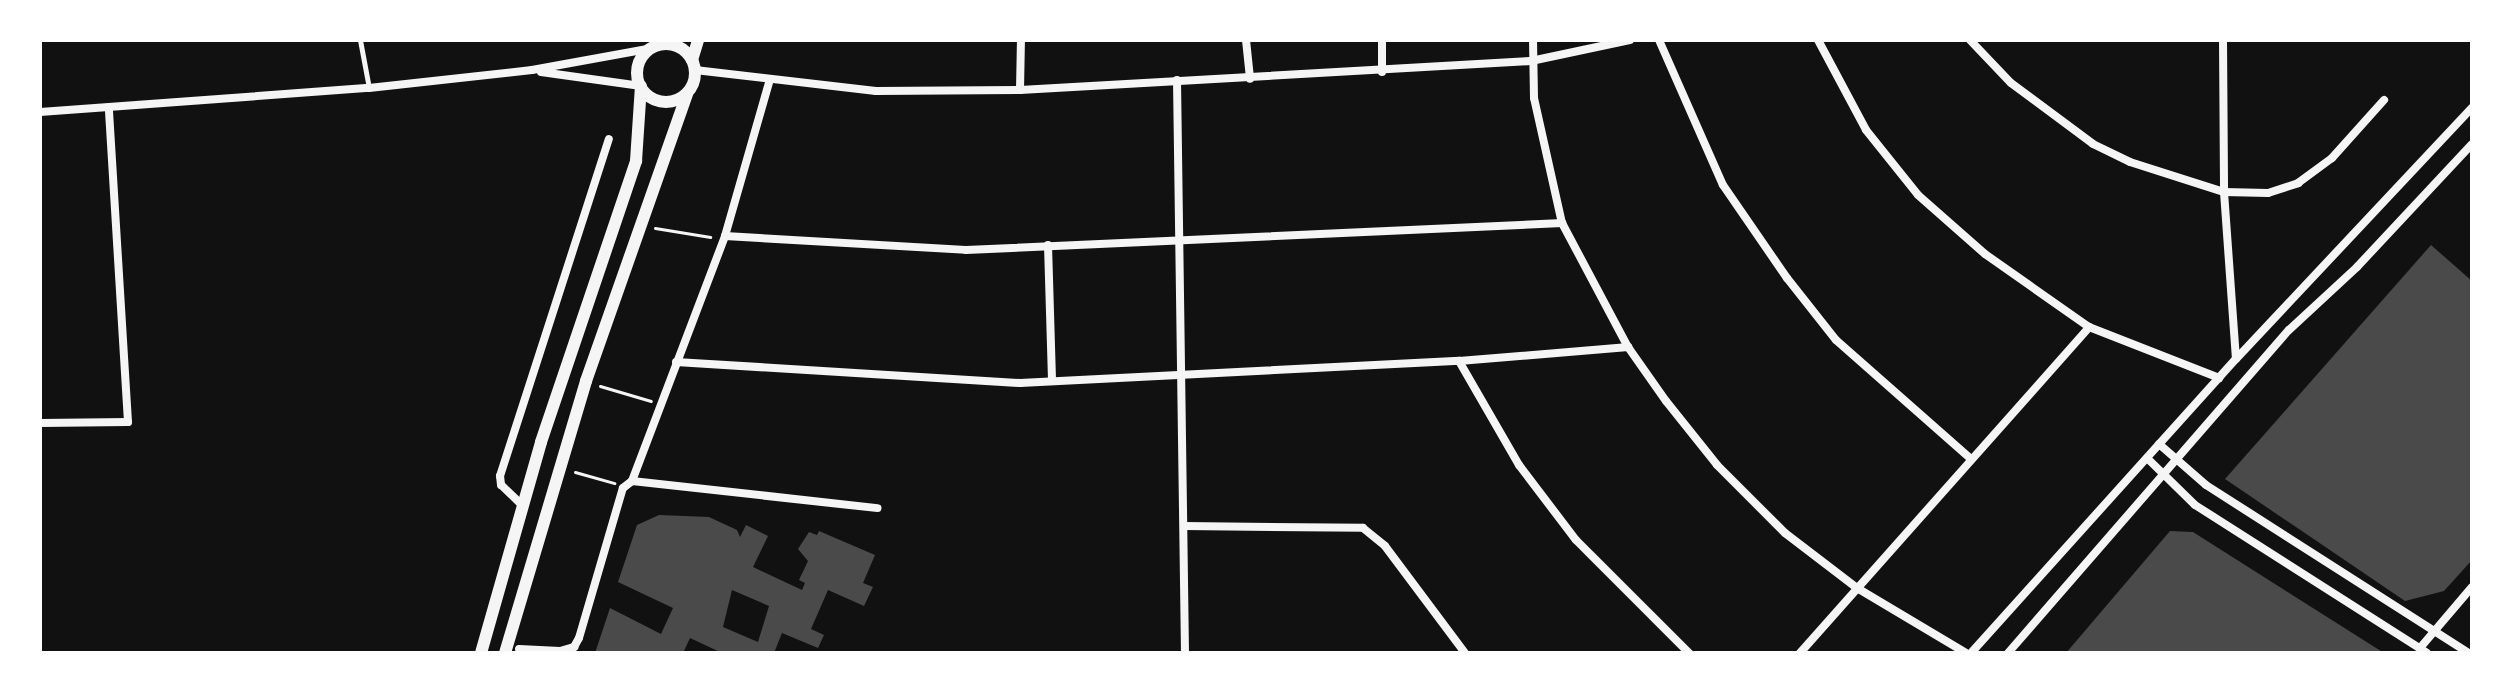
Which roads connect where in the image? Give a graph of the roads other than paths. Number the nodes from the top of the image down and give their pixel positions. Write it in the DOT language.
graph roads {
  1 [pos="360,40"];
  2 [pos="698,40"];
  3 [pos="1021,40"];
  4 [pos="1246,40"];
  5 [pos="1382,40"];
  6 [pos="1533,40"];
  7 [pos="1630,40"];
  8 [pos="1659,40"];
  9 [pos="1818,40"];
  10 [pos="1970,40"];
  11 [pos="2223,40"];
  12 [pos="659,44"];
  13 [pos="1531,61"];
  14 [pos="694,65"];
  15 [pos="532,70"];
  16 [pos="1382,72"];
  17 [pos="770,79"];
  18 [pos="1250,79"];
  19 [pos="1177,80"];
  20 [pos="641,86"];
  21 [pos="369,88"];
  22 [pos="1020,90"];
  23 [pos="687,94"];
  24 [pos="2384,100"];
  25 [pos="109,108"];
  26 [pos="2472,108"];
  27 [pos="40,112"];
  28 [pos="609,139"];
  29 [pos="2472,144"];
  30 [pos="2224,192"];
  31 [pos="1562,223"];
  32 [pos="723,238"];
  33 [pos="1176,241"];
  34 [pos="1048,245"];
  35 [pos="2089,327"];
  36 [pos="1628,347"];
  37 [pos="2236,359"];
  38 [pos="1459,361"];
  39 [pos="676,362"];
  40 [pos="1181,375"];
  41 [pos="2219,378"];
  42 [pos="1052,380"];
  43 [pos="40,423"];
  44 [pos="2159,444"];
  45 [pos="2147,458"];
  46 [pos="1971,459"];
  47 [pos="2174,460"];
  48 [pos="2160,475"];
  49 [pos="632,481"];
  50 [pos="523,506"];
  51 [pos="878,508"];
  52 [pos="1184,526"];
  53 [pos="2472,587"];
  54 [pos="1857,588"];
  55 [pos="2433,630"];
  56 [pos="519,649"];
  57 [pos="2423,650"];
  58 [pos="481,653"];
  59 [pos="505,653"];
  60 [pos="1185,653"];
  61 [pos="1465,653"];
  62 [pos="1689,653"];
  63 [pos="1800,653"];
  64 [pos="1969,653"];
  65 [pos="2008,653"];
  66 [pos="2469,653"];
  1 -- 21 [label="lane"];
  2 -- 14 [label="street"];
  3 -- 22 [label="street"];
  4 -- 18 [label="street"];
  5 -- 16 [label="street"];
  6 -- 13 [label="street"];
  7 -- 13 [label="street"];
  8 -- 46 [label="street"];
  9 -- 35 [label="street"];
  10 -- 30 [label="street"];
  11 -- 30 [label="street"];
  12 -- 14 [label="street"];
  12 -- 15 [label="street"];
  12 -- 20 [label="street"];
  13 -- 16 [label="street"];
  13 -- 31 [label="street"];
  14 -- 17 [label="street"];
  14 -- 23 [label="street"];
  15 -- 20 [label="street"];
  15 -- 21 [label="street"];
  16 -- 18 [label="street"];
  17 -- 22 [label="street"];
  17 -- 32 [label="street"];
  18 -- 19 [label="street"];
  19 -- 22 [label="street"];
  19 -- 33 [label="street"];
  20 -- 23 [label="street"];
  20 -- 50 [label="street"];
  21 -- 25 [label="street"];
  23 -- 59 [label="street"];
  24 -- 30 [label="street"];
  25 -- 27 [label="street"];
  25 -- 43 [label="street"];
  26 -- 37 [label="street"];
  28 -- 50 [label="street"];
  29 -- 47 [label="street"];
  30 -- 37 [label="street"];
  31 -- 33 [label="street"];
  31 -- 36 [label="street"];
  32 -- 34 [label="street"];
  32 -- 39 [label="street"];
  33 -- 34 [label="street"];
  33 -- 40 [label="street"];
  34 -- 42 [label="street"];
  35 -- 41 [label="street"];
  35 -- 46 [label="street"];
  36 -- 38 [label="street"];
  36 -- 54 [label="street"];
  37 -- 41 [label="street"];
  38 -- 40 [label="street"];
  38 -- 62 [label="street"];
  39 -- 42 [label="street"];
  39 -- 49 [label="street"];
  40 -- 42 [label="street"];
  40 -- 52 [label="street"];
  41 -- 44 [label="street"];
  44 -- 45 [label="street"];
  44 -- 47 [label="street"];
  45 -- 48 [label="street"];
  45 -- 64 [label="street"];
  46 -- 54 [label="street"];
  47 -- 48 [label="street"];
  47 -- 55 [label="street"];
  48 -- 57 [label="street"];
  48 -- 65 [label="street"];
  49 -- 51 [label="street"];
  49 -- 56 [label="street"];
  50 -- 58 [label="street"];
  52 -- 60 [label="street"];
  52 -- 61 [label="street"];
  53 -- 55 [label="street"];
  54 -- 63 [label="street"];
  54 -- 64 [label="street"];
  55 -- 57 [label="street"];
  55 -- 66 [label="street"];
}
